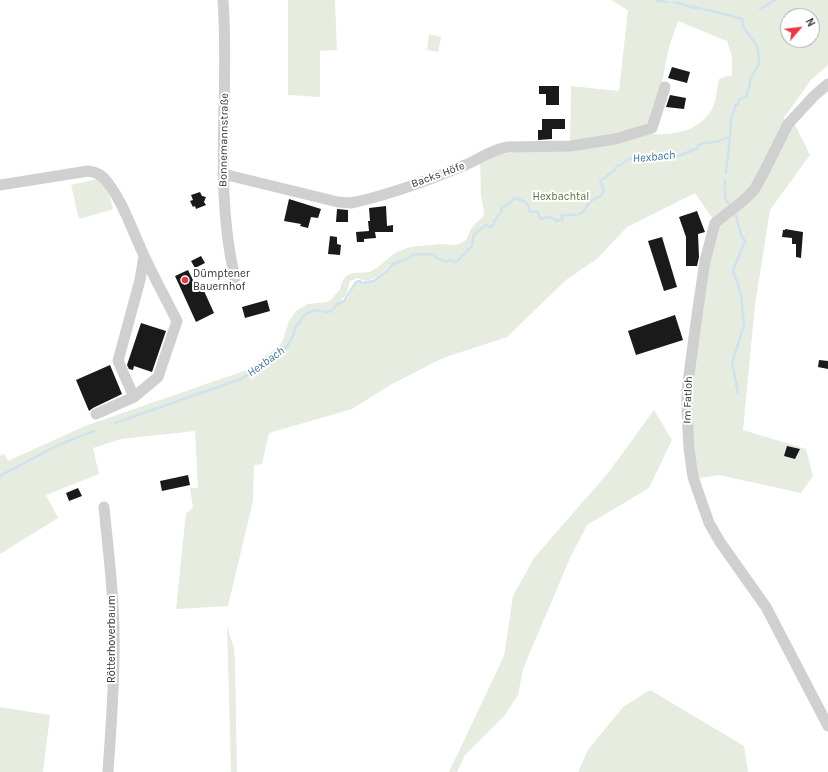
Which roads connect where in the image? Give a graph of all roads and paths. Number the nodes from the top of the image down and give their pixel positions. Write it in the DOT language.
graph roads {
  1 [pos="223,0"];
  2 [pos="828,84"];
  3 [pos="665,87"];
  4 [pos="223,174"];
  5 [pos="0,185"];
  6 [pos="144,256"];
  7 [pos="235,278"];
  8 [pos="134,397"];
  9 [pos="96,414"];
  10 [pos="104,507"];
  11 [pos="828,726"];
  12 [pos="108,772"];
  1 -- 4 [label="street, Bonnemannstraße"];
  2 -- 11 [label="street, Im Fatloh"];
  3 -- 4 [label="street, Backs Höfe"];
  4 -- 7 [label="street, Bonnemannstraße"];
  5 -- 6 [label="street"];
  6 -- 8 [label="street"];
  6 -- 8 [label="street"];
  8 -- 9 [label="street"];
  10 -- 12 [label="street, Rötterhoverbaum"];
}
